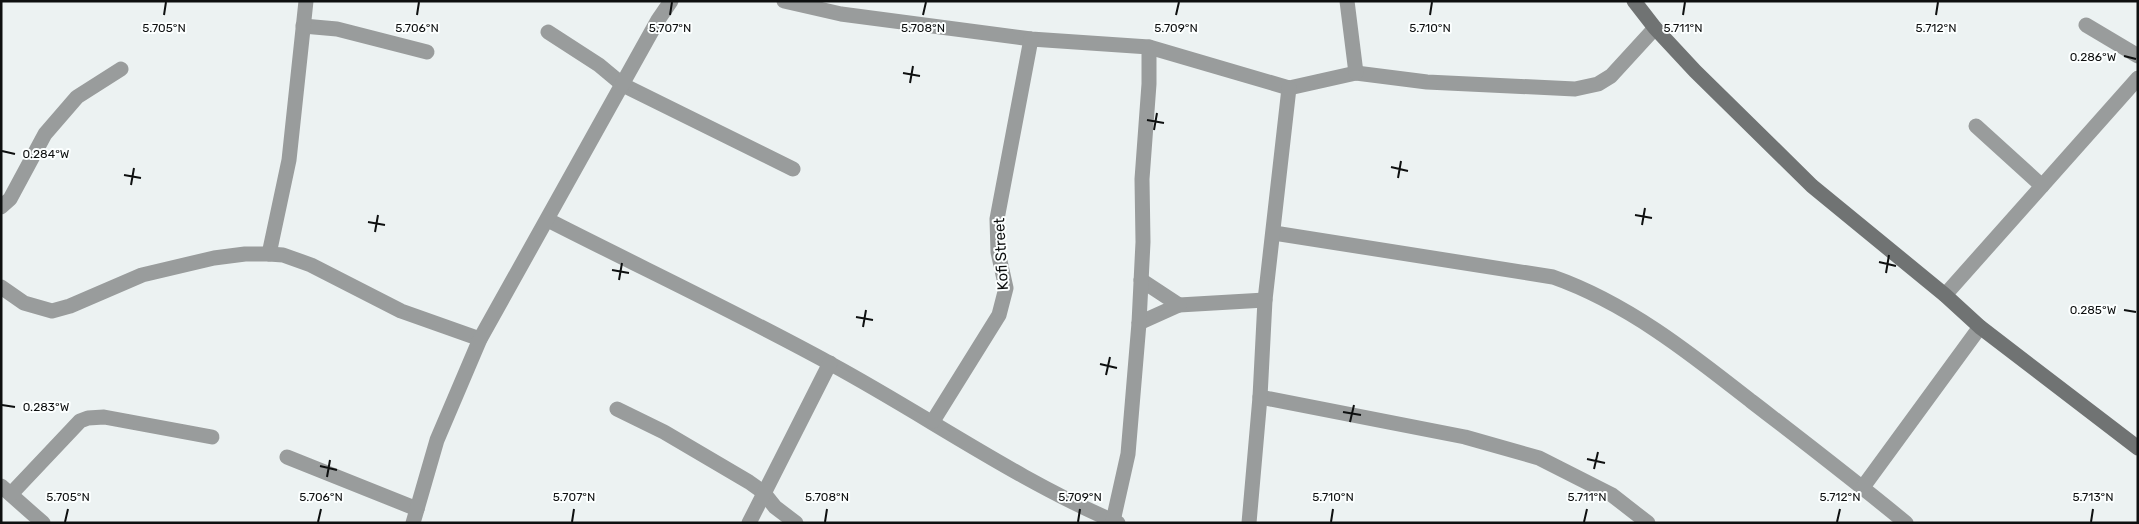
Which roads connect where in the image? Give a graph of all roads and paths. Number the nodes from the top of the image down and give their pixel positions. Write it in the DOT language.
graph roads {
  1 [pos="306,1"];
  2 [pos="670,1"];
  3 [pos="784,1"];
  4 [pos="1347,1"];
  5 [pos="1634,1"];
  6 [pos="2086,25"];
  7 [pos="303,26"];
  8 [pos="1655,28"];
  9 [pos="548,32"];
  10 [pos="1031,40"];
  11 [pos="1149,47"];
  12 [pos="427,52"];
  13 [pos="2138,56"];
  14 [pos="121,69"];
  15 [pos="1356,73"];
  16 [pos="2138,78"];
  17 [pos="623,85"];
  18 [pos="1289,88"];
  19 [pos="1976,126"];
  20 [pos="793,169"];
  21 [pos="2042,186"];
  22 [pos="1,207"];
  23 [pos="548,220"];
  24 [pos="1274,233"];
  25 [pos="269,254"];
  26 [pos="1141,280"];
  27 [pos="1,287"];
  28 [pos="1945,296"];
  29 [pos="1265,300"];
  30 [pos="1179,304"];
  31 [pos="1139,323"];
  32 [pos="1980,327"];
  33 [pos="480,338"];
  34 [pos="830,364"];
  35 [pos="1260,397"];
  36 [pos="616,409"];
  37 [pos="933,422"];
  38 [pos="212,437"];
  39 [pos="2138,448"];
  40 [pos="287,457"];
  41 [pos="1863,488"];
  42 [pos="6,490"];
  43 [pos="764,492"];
  44 [pos="415,516"];
  45 [pos="1116,522"];
  46 [pos="43,523"];
  47 [pos="749,523"];
  48 [pos="796,523"];
  49 [pos="1249,523"];
  50 [pos="1648,523"];
  51 [pos="1906,523"];
  1 -- 7 [label="street"];
  2 -- 17 [label="street"];
  3 -- 10 [label="street"];
  4 -- 15 [label="street"];
  5 -- 8 [label="street"];
  6 -- 13 [label="street"];
  7 -- 12 [label="street"];
  7 -- 25 [label="street"];
  8 -- 15 [label="street"];
  8 -- 28 [label="street"];
  9 -- 17 [label="street"];
  10 -- 11 [label="street"];
  10 -- 37 [label="street, Kofi Street"];
  11 -- 18 [label="street"];
  11 -- 26 [label="street"];
  14 -- 22 [label="street"];
  15 -- 18 [label="street"];
  16 -- 21 [label="street"];
  17 -- 20 [label="street"];
  17 -- 23 [label="street"];
  18 -- 24 [label="street"];
  19 -- 21 [label="street"];
  21 -- 28 [label="street"];
  23 -- 33 [label="street"];
  23 -- 34 [label="street"];
  24 -- 29 [label="street"];
  24 -- 41 [label="street"];
  25 -- 27 [label="street"];
  25 -- 33 [label="street"];
  26 -- 30 [label="street"];
  26 -- 31 [label="street"];
  28 -- 32 [label="street"];
  29 -- 30 [label="street"];
  29 -- 35 [label="street"];
  30 -- 31 [label="street"];
  31 -- 45 [label="street"];
  32 -- 39 [label="street"];
  32 -- 41 [label="street"];
  33 -- 44 [label="street"];
  34 -- 37 [label="street"];
  34 -- 43 [label="street"];
  35 -- 49 [label="street"];
  35 -- 50 [label="street"];
  36 -- 43 [label="street"];
  37 -- 45 [label="street"];
  38 -- 42 [label="street"];
  40 -- 44 [label="street"];
  41 -- 51 [label="street"];
  42 -- 46 [label="street"];
  43 -- 47 [label="street"];
  43 -- 48 [label="street"];
}
